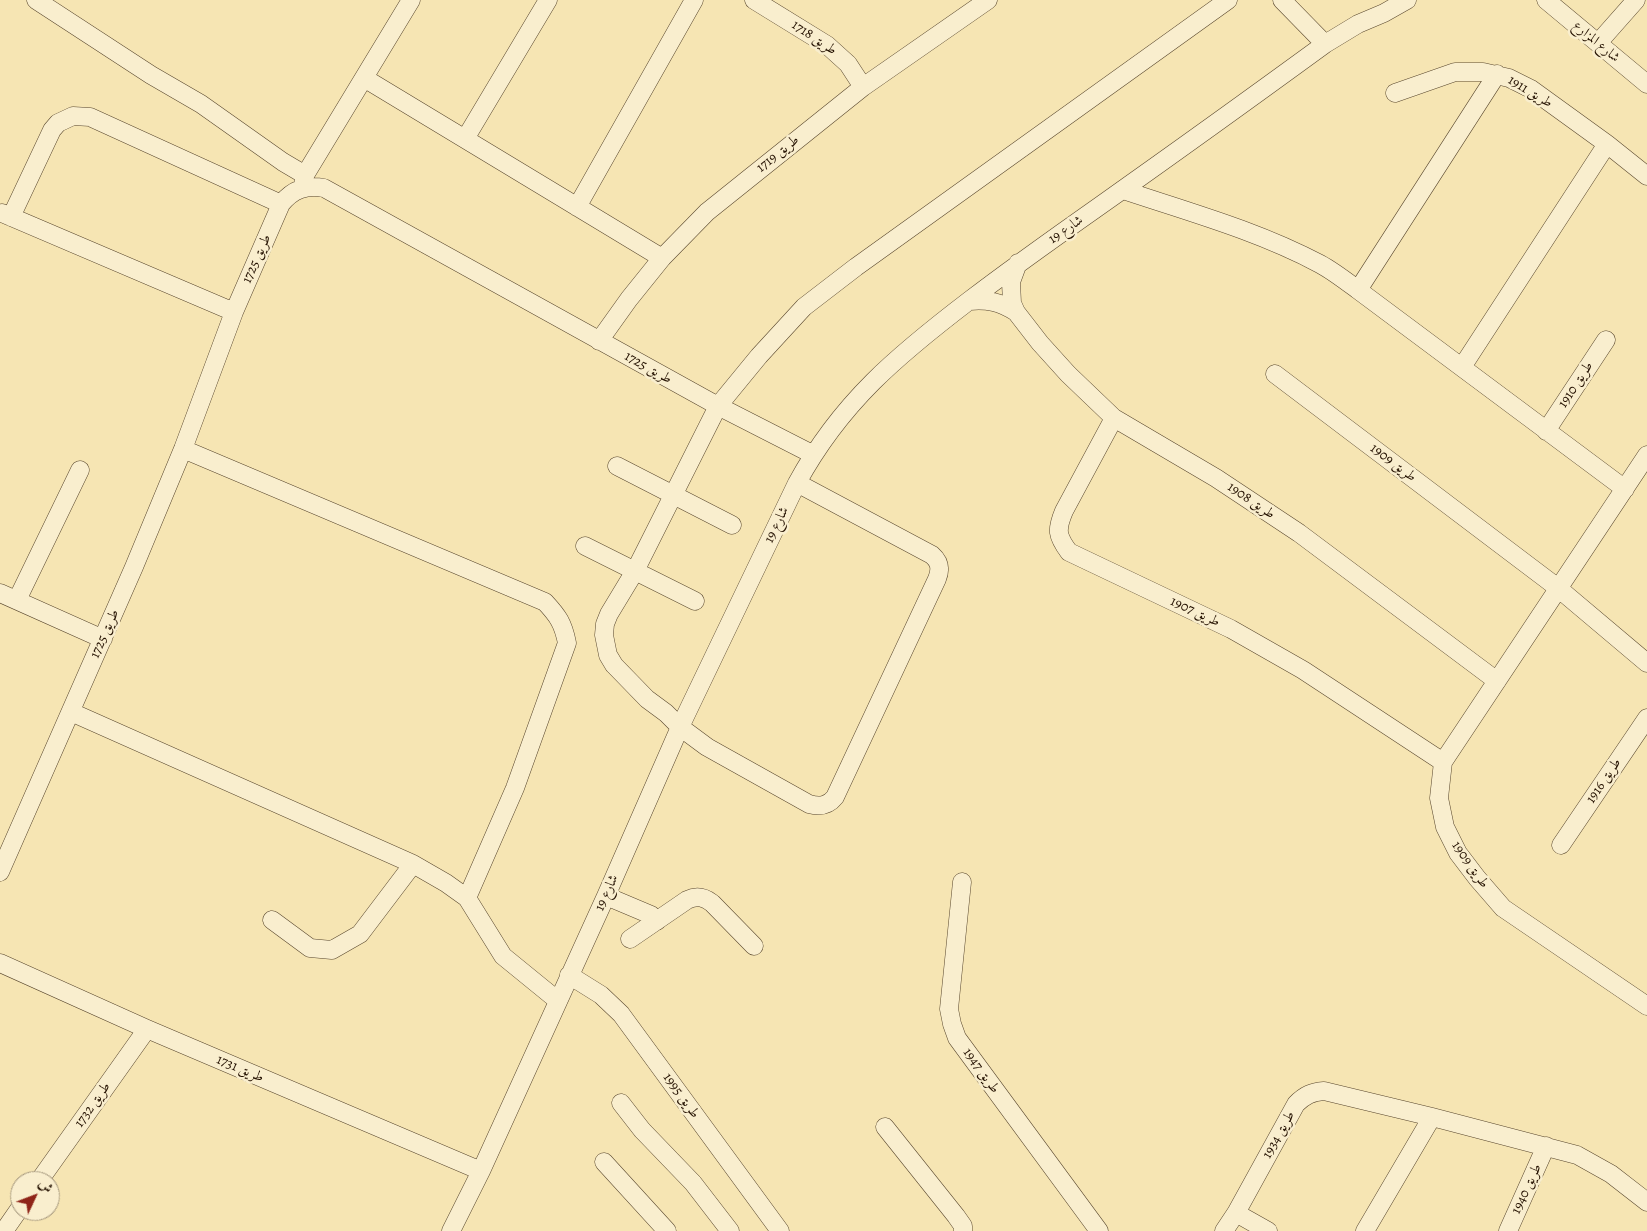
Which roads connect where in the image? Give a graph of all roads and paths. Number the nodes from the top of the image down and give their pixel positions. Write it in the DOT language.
graph roads {
  1 [pos="36,0"];
  2 [pos="410,0"];
  3 [pos="548,0"];
  4 [pos="694,0"];
  5 [pos="754,0"];
  6 [pos="988,0"];
  7 [pos="1228,0"];
  8 [pos="1282,0"];
  9 [pos="1383,0"];
  10 [pos="1407,0"];
  11 [pos="1546,0"];
  12 [pos="1636,0"];
  13 [pos="966,6"];
  14 [pos="1358,24"];
  15 [pos="1598,43"];
  16 [pos="1325,44"];
  17 [pos="1497,74"];
  18 [pos="364,78"];
  19 [pos="1647,84"];
  20 [pos="863,87"];
  21 [pos="1395,93"];
  22 [pos="466,139"];
  23 [pos="1607,144"];
  24 [pos="1646,176"];
  25 [pos="304,181"];
  26 [pos="1122,190"];
  27 [pos="282,204"];
  28 [pos="577,207"];
  29 [pos="6,215"];
  30 [pos="662,258"];
  31 [pos="1018,263"];
  32 [pos="1358,290"];
  33 [pos="969,301"];
  34 [pos="234,312"];
  35 [pos="1016,312"];
  36 [pos="1606,340"];
  37 [pos="599,341"];
  38 [pos="1462,367"];
  39 [pos="1275,374"];
  40 [pos="718,406"];
  41 [pos="1114,418"];
  42 [pos="1546,430"];
  43 [pos="183,449"];
  44 [pos="812,454"];
  45 [pos="1647,455"];
  46 [pos="617,466"];
  47 [pos="80,470"];
  48 [pos="797,482"];
  49 [pos="1624,489"];
  50 [pos="673,495"];
  51 [pos="732,525"];
  52 [pos="585,546"];
  53 [pos="635,571"];
  54 [pos="1558,588"];
  55 [pos="0,593"];
  56 [pos="17,600"];
  57 [pos="695,601"];
  58 [pos="103,638"];
  59 [pos="1647,663"];
  60 [pos="1497,681"];
  61 [pos="71,712"];
  62 [pos="1647,718"];
  63 [pos="680,727"];
  64 [pos="1443,762"];
  65 [pos="1561,845"];
  66 [pos="413,864"];
  67 [pos="0,872"];
  68 [pos="962,882"];
  69 [pos="606,896"];
  70 [pos="467,898"];
  71 [pos="272,920"];
  72 [pos="657,921"];
  73 [pos="630,939"];
  74 [pos="754,946"];
  75 [pos="0,963"];
  76 [pos="569,975"];
  77 [pos="557,1000"];
  78 [pos="1647,1006"];
  79 [pos="147,1029"];
  80 [pos="621,1102"];
  81 [pos="1432,1117"];
  82 [pos="885,1127"];
  83 [pos="1546,1146"];
  84 [pos="604,1162"];
  85 [pos="46,1171"];
  86 [pos="481,1171"];
  87 [pos="1647,1202"];
  88 [pos="1236,1213"];
  89 [pos="452,1231"];
  90 [pos="667,1231"];
  91 [pos="730,1231"];
  92 [pos="780,1231"];
  93 [pos="963,1231"];
  94 [pos="1099,1231"];
  95 [pos="1224,1231"];
  96 [pos="1268,1231"];
  97 [pos="1365,1231"];
  98 [pos="1508,1231"];
  1 -- 25 [label="street"];
  2 -- 18 [label="street"];
  3 -- 22 [label="street"];
  4 -- 28 [label="street"];
  5 -- 20 [label="street, طريق 1718"];
  6 -- 13 [label="street, طريق 1719"];
  7 -- 40 [label="street"];
  8 -- 16 [label="street"];
  9 -- 14 [label="street, شارع 19"];
  10 -- 14 [label="street, شارع 19"];
  11 -- 15 [label="street, شارع المزارع"];
  12 -- 15 [label="street"];
  13 -- 20 [label="street, طريق 1719"];
  14 -- 16 [label="street, شارع 19"];
  15 -- 19 [label="street, شارع المزارع"];
  16 -- 26 [label="street, شارع 19"];
  17 -- 21 [label="street, طريق 1911"];
  17 -- 23 [label="street, طريق 1911"];
  17 -- 32 [label="street"];
  18 -- 22 [label="street"];
  18 -- 25 [label="street"];
  20 -- 30 [label="street, طريق 1719"];
  22 -- 28 [label="street"];
  23 -- 24 [label="street, طريق 1911"];
  23 -- 38 [label="street"];
  25 -- 27 [label="street, طريق 1725"];
  25 -- 37 [label="street, طريق 1725"];
  26 -- 31 [label="street, شارع 19"];
  26 -- 32 [label="street"];
  27 -- 29 [label="street"];
  27 -- 34 [label="street, طريق 1725"];
  28 -- 30 [label="street"];
  29 -- 34 [label="street"];
  30 -- 37 [label="street, طريق 1719"];
  31 -- 33 [label="street, شارع 19"];
  31 -- 35 [label="street, طريق 1908"];
  32 -- 38 [label="street"];
  33 -- 35 [label="street, طريق 1908"];
  33 -- 44 [label="street, شارع 19"];
  34 -- 43 [label="street, طريق 1725"];
  35 -- 41 [label="street, طريق 1908"];
  36 -- 42 [label="street, طريق 1910"];
  37 -- 40 [label="street, طريق 1725"];
  38 -- 42 [label="street"];
  39 -- 54 [label="street, طريق 1909"];
  40 -- 44 [label="street, طريق 1725"];
  40 -- 50 [label="street"];
  41 -- 60 [label="street, طريق 1908"];
  41 -- 64 [label="street, طريق 1907"];
  42 -- 49 [label="street"];
  43 -- 58 [label="street, طريق 1725"];
  43 -- 70 [label="street"];
  44 -- 48 [label="street, شارع 19"];
  45 -- 49 [label="street, طريق 1909"];
  46 -- 50 [label="street"];
  47 -- 56 [label="street"];
  48 -- 63 [label="street, شارع 19"];
  48 -- 63 [label="street"];
  49 -- 54 [label="street, طريق 1909"];
  50 -- 51 [label="street"];
  50 -- 53 [label="street"];
  52 -- 53 [label="street"];
  53 -- 57 [label="street"];
  53 -- 63 [label="street"];
  54 -- 59 [label="street"];
  54 -- 60 [label="street, طريق 1909"];
  55 -- 56 [label="street"];
  56 -- 58 [label="street"];
  58 -- 61 [label="street, طريق 1725"];
  60 -- 64 [label="street, طريق 1909"];
  61 -- 66 [label="street"];
  61 -- 67 [label="street, طريق 1725"];
  62 -- 65 [label="street, طريق 1916"];
  63 -- 69 [label="street, شارع 19"];
  64 -- 78 [label="street, طريق 1909"];
  66 -- 70 [label="street"];
  66 -- 71 [label="street"];
  68 -- 94 [label="street, طريق 1947"];
  69 -- 72 [label="street"];
  69 -- 76 [label="street, شارع 19"];
  70 -- 77 [label="street"];
  72 -- 73 [label="street"];
  72 -- 74 [label="street"];
  75 -- 79 [label="street, طريق 1731"];
  76 -- 77 [label="street, شارع 19"];
  76 -- 92 [label="street, طريق 1995"];
  77 -- 86 [label="street, شارع 19"];
  79 -- 85 [label="street, طريق 1732"];
  79 -- 86 [label="street, طريق 1731"];
  80 -- 91 [label="street"];
  81 -- 83 [label="street, طريق 1934"];
  81 -- 88 [label="street, طريق 1934"];
  81 -- 97 [label="street"];
  82 -- 93 [label="street"];
  83 -- 87 [label="street, طريق 1934"];
  83 -- 98 [label="street, طريق 1940"];
  84 -- 90 [label="street"];
  86 -- 89 [label="street, شارع 19"];
  88 -- 95 [label="street, طريق 1934"];
  88 -- 96 [label="street"];
}
